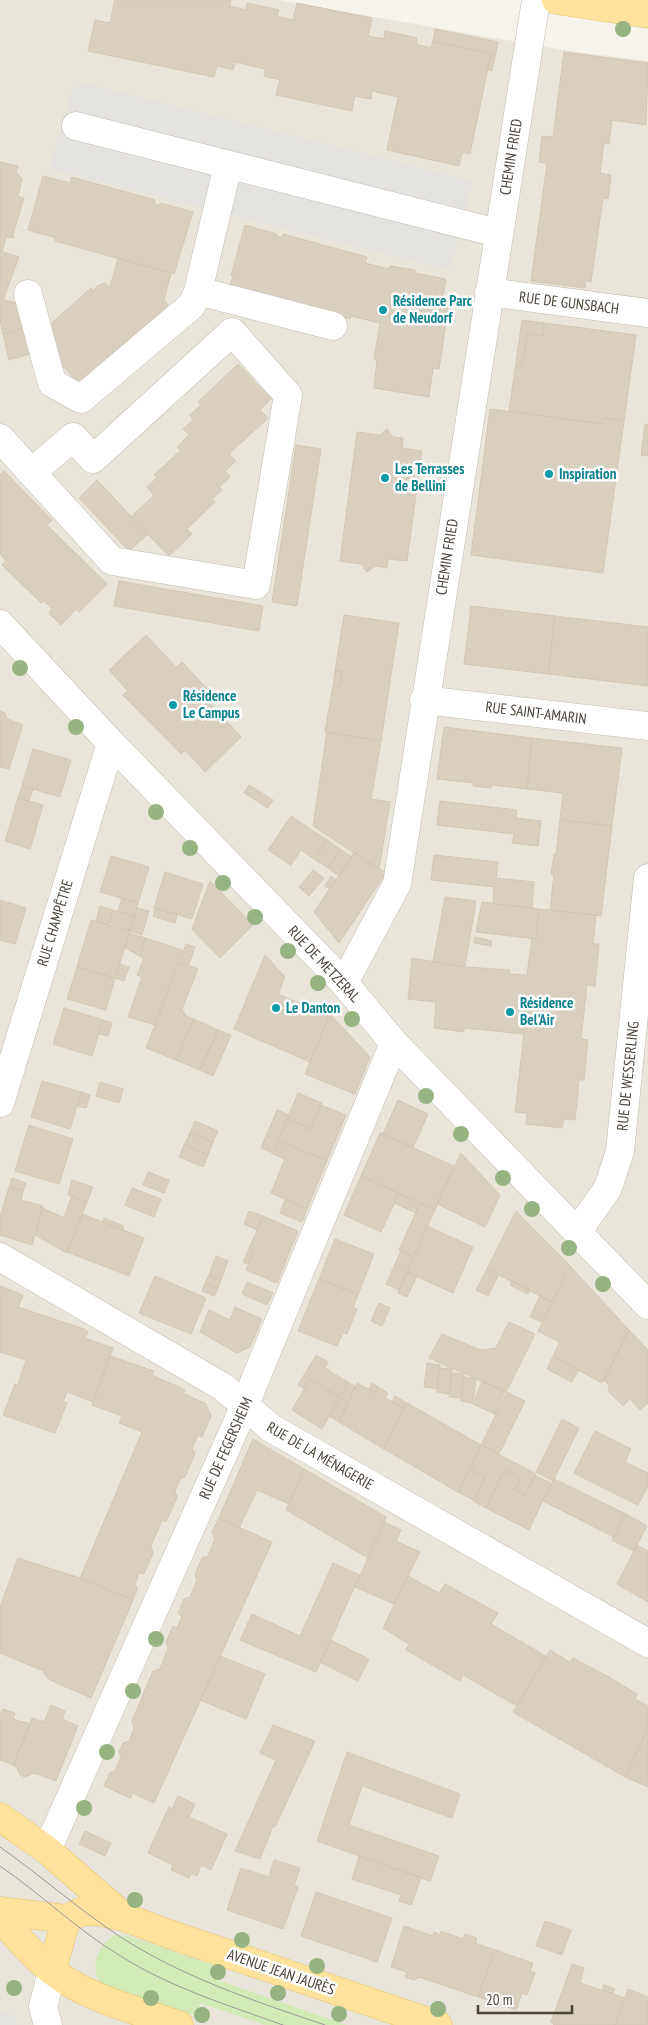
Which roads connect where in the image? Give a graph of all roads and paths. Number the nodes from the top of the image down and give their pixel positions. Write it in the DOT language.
graph roads {
  1 [pos="536,0"];
  2 [pos="556,0"];
  3 [pos="648,14"];
  4 [pos="76,126"];
  5 [pos="228,165"];
  6 [pos="498,233"];
  7 [pos="198,291"];
  8 [pos="489,292"];
  9 [pos="28,294"];
  10 [pos="648,313"];
  11 [pos="332,326"];
  12 [pos="0,438"];
  13 [pos="31,473"];
  14 [pos="0,624"];
  15 [pos="424,700"];
  16 [pos="648,726"];
  17 [pos="111,743"];
  18 [pos="648,878"];
  19 [pos="344,983"];
  20 [pos="394,1043"];
  21 [pos="0,1103"];
  22 [pos="577,1232"];
  23 [pos="0,1257"];
  24 [pos="648,1305"];
  25 [pos="244,1407"];
  26 [pos="648,1642"];
  27 [pos="0,1817"];
  28 [pos="47,1850"];
  29 [pos="0,1911"];
  30 [pos="124,1917"];
  31 [pos="0,1919"];
  32 [pos="66,1919"];
  33 [pos="52,1970"];
  34 [pos="48,2025"];
  35 [pos="179,2025"];
  36 [pos="438,2025"];
  1 -- 6 [label="street, CHEMIN FRIED"];
  2 -- 3 [label="main road"];
  4 -- 5 [label="street"];
  5 -- 6 [label="street"];
  5 -- 7 [label="street"];
  6 -- 8 [label="street, CHEMIN FRIED"];
  7 -- 9 [label="street"];
  7 -- 11 [label="street"];
  8 -- 10 [label="street, RUE DE GUNSBACH"];
  8 -- 15 [label="street, CHEMIN FRIED"];
  12 -- 13 [label="street"];
  13 -- 13 [label="street"];
  14 -- 17 [label="street, RUE DE METZERAL"];
  15 -- 16 [label="street, RUE SAINT-AMARIN"];
  15 -- 19 [label="street, CHEMIN FRIED"];
  17 -- 19 [label="street, RUE DE METZERAL"];
  17 -- 21 [label="street, RUE CHAMPÊTRE"];
  18 -- 22 [label="street, RUE DE WESSERLING"];
  19 -- 20 [label="street, RUE DE METZERAL"];
  20 -- 22 [label="street, RUE DE METZERAL"];
  20 -- 25 [label="street, RUE DE FEGERSHEIM"];
  22 -- 24 [label="street, RUE DE METZERAL"];
  23 -- 25 [label="street, RUE DE LA MÉNAGERIE"];
  25 -- 26 [label="street, RUE DE LA MÉNAGERIE"];
  25 -- 28 [label="street, RUE DE FEGERSHEIM"];
  27 -- 28 [label="main road, AVENUE JEAN JAURÈS"];
  28 -- 30 [label="main road, AVENUE JEAN JAURÈS"];
  29 -- 32 [label="main road, AVENUE JEAN JAURÈS"];
  30 -- 32 [label="main road, AVENUE JEAN JAURÈS"];
  30 -- 36 [label="main road, AVENUE JEAN JAURÈS"];
  31 -- 33 [label="main road"];
  32 -- 33 [label="main road"];
  33 -- 34 [label="street"];
  33 -- 35 [label="main road"];
}
